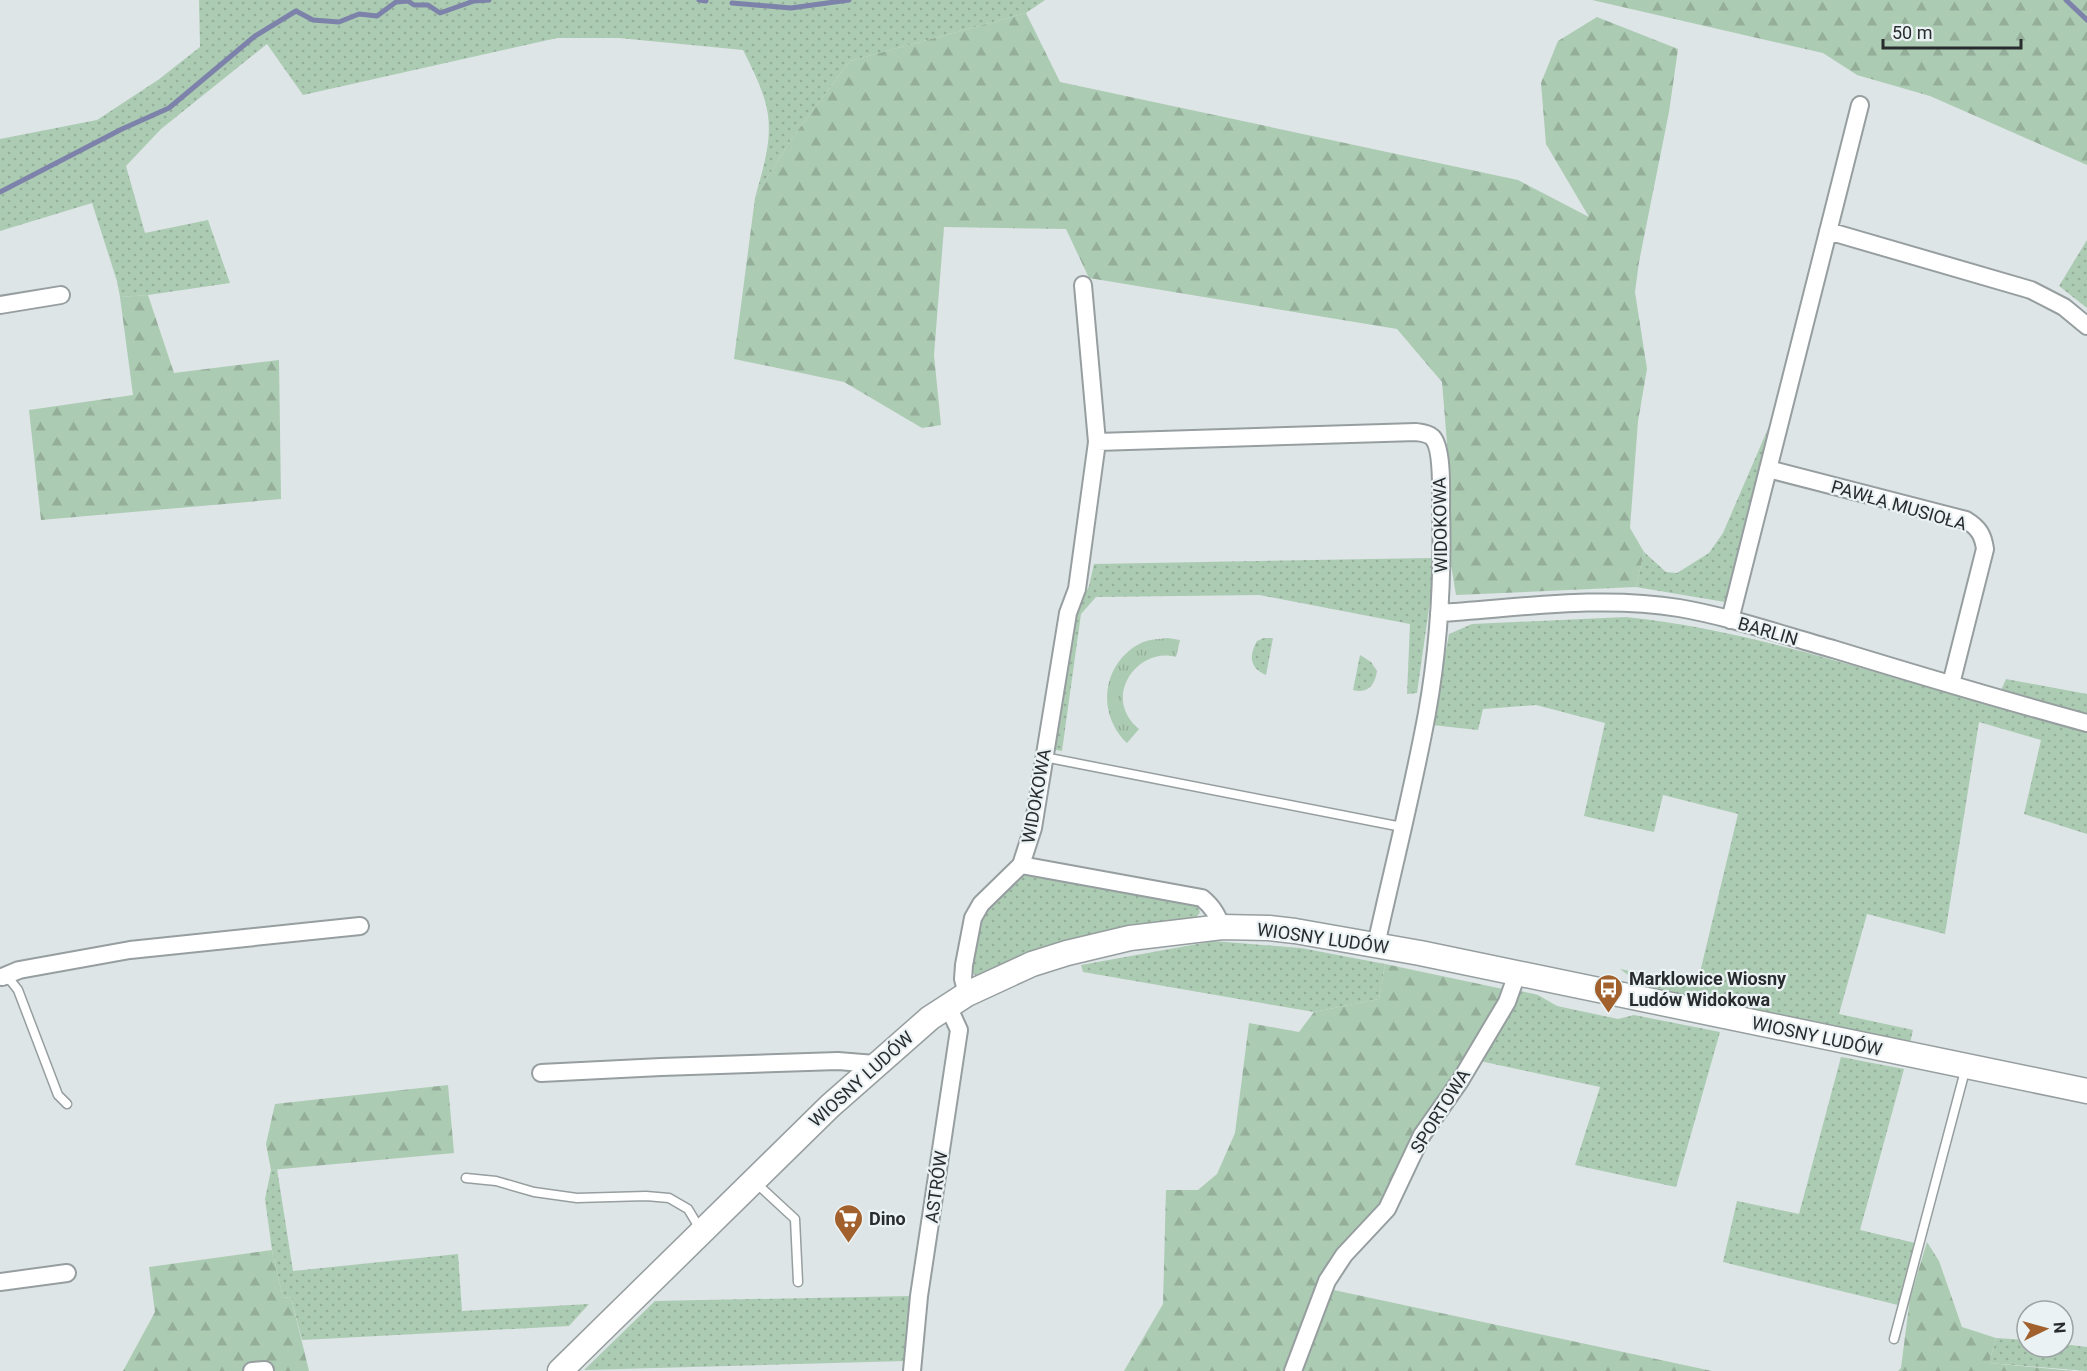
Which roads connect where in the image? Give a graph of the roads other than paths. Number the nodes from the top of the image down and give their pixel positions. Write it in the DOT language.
graph roads {
  1 [pos="1860,105"];
  2 [pos="1828,231"];
  3 [pos="1083,285"];
  4 [pos="61,296"];
  5 [pos="0,305"];
  6 [pos="2087,326"];
  7 [pos="1097,442"];
  8 [pos="1768,469"];
  9 [pos="1439,613"];
  10 [pos="1730,620"];
  11 [pos="1951,684"];
  12 [pos="2087,723"];
  13 [pos="1043,757"];
  14 [pos="1402,826"];
  15 [pos="1021,865"];
  16 [pos="360,926"];
  17 [pos="1222,927"];
  18 [pos="1376,945"];
  19 [pos="0,960"];
  20 [pos="1517,974"];
  21 [pos="1,978"];
  22 [pos="957,1000"];
  23 [pos="875,1064"];
  24 [pos="1966,1067"];
  25 [pos="541,1073"];
  26 [pos="2087,1091"];
  27 [pos="67,1104"];
  28 [pos="466,1178"];
  29 [pos="754,1180"];
  30 [pos="701,1232"];
  31 [pos="67,1273"];
  32 [pos="0,1282"];
  33 [pos="798,1282"];
  34 [pos="1894,1339"];
  35 [pos="560,1371"];
  36 [pos="912,1371"];
  37 [pos="1293,1371"];
  1 -- 2 [label="street"];
  2 -- 6 [label="street"];
  2 -- 8 [label="street"];
  3 -- 7 [label="street, WIDOKOWA"];
  4 -- 5 [label="street"];
  7 -- 9 [label="street, WIDOKOWA"];
  7 -- 13 [label="street, WIDOKOWA"];
  8 -- 10 [label="street"];
  8 -- 11 [label="street, PAWŁA MUSIOŁA"];
  9 -- 10 [label="street, BARLIN"];
  9 -- 14 [label="street, WIDOKOWA"];
  10 -- 11 [label="street, BARLIN"];
  11 -- 12 [label="street, BARLIN"];
  13 -- 14 [label="lane"];
  13 -- 15 [label="street, WIDOKOWA"];
  14 -- 18 [label="street, WIDOKOWA"];
  15 -- 17 [label="street, WIDOKOWA"];
  15 -- 22 [label="street, WIDOKOWA"];
  16 -- 21 [label="street"];
  17 -- 18 [label="street, WIOSNY LUDÓW"];
  17 -- 22 [label="street, WIOSNY LUDÓW"];
  18 -- 20 [label="street, WIOSNY LUDÓW"];
  19 -- 21 [label="street"];
  20 -- 24 [label="street, WIOSNY LUDÓW"];
  20 -- 37 [label="street, SPORTOWA"];
  21 -- 27 [label="lane"];
  22 -- 23 [label="street, WIOSNY LUDÓW"];
  22 -- 36 [label="street, ASTRÓW"];
  23 -- 25 [label="street"];
  23 -- 29 [label="street, WIOSNY LUDÓW"];
  24 -- 26 [label="street, WIOSNY LUDÓW"];
  24 -- 34 [label="lane"];
  28 -- 30 [label="lane"];
  29 -- 30 [label="street, WIOSNY LUDÓW"];
  29 -- 33 [label="lane"];
  30 -- 35 [label="street, WIOSNY LUDÓW"];
  31 -- 32 [label="street"];
}
